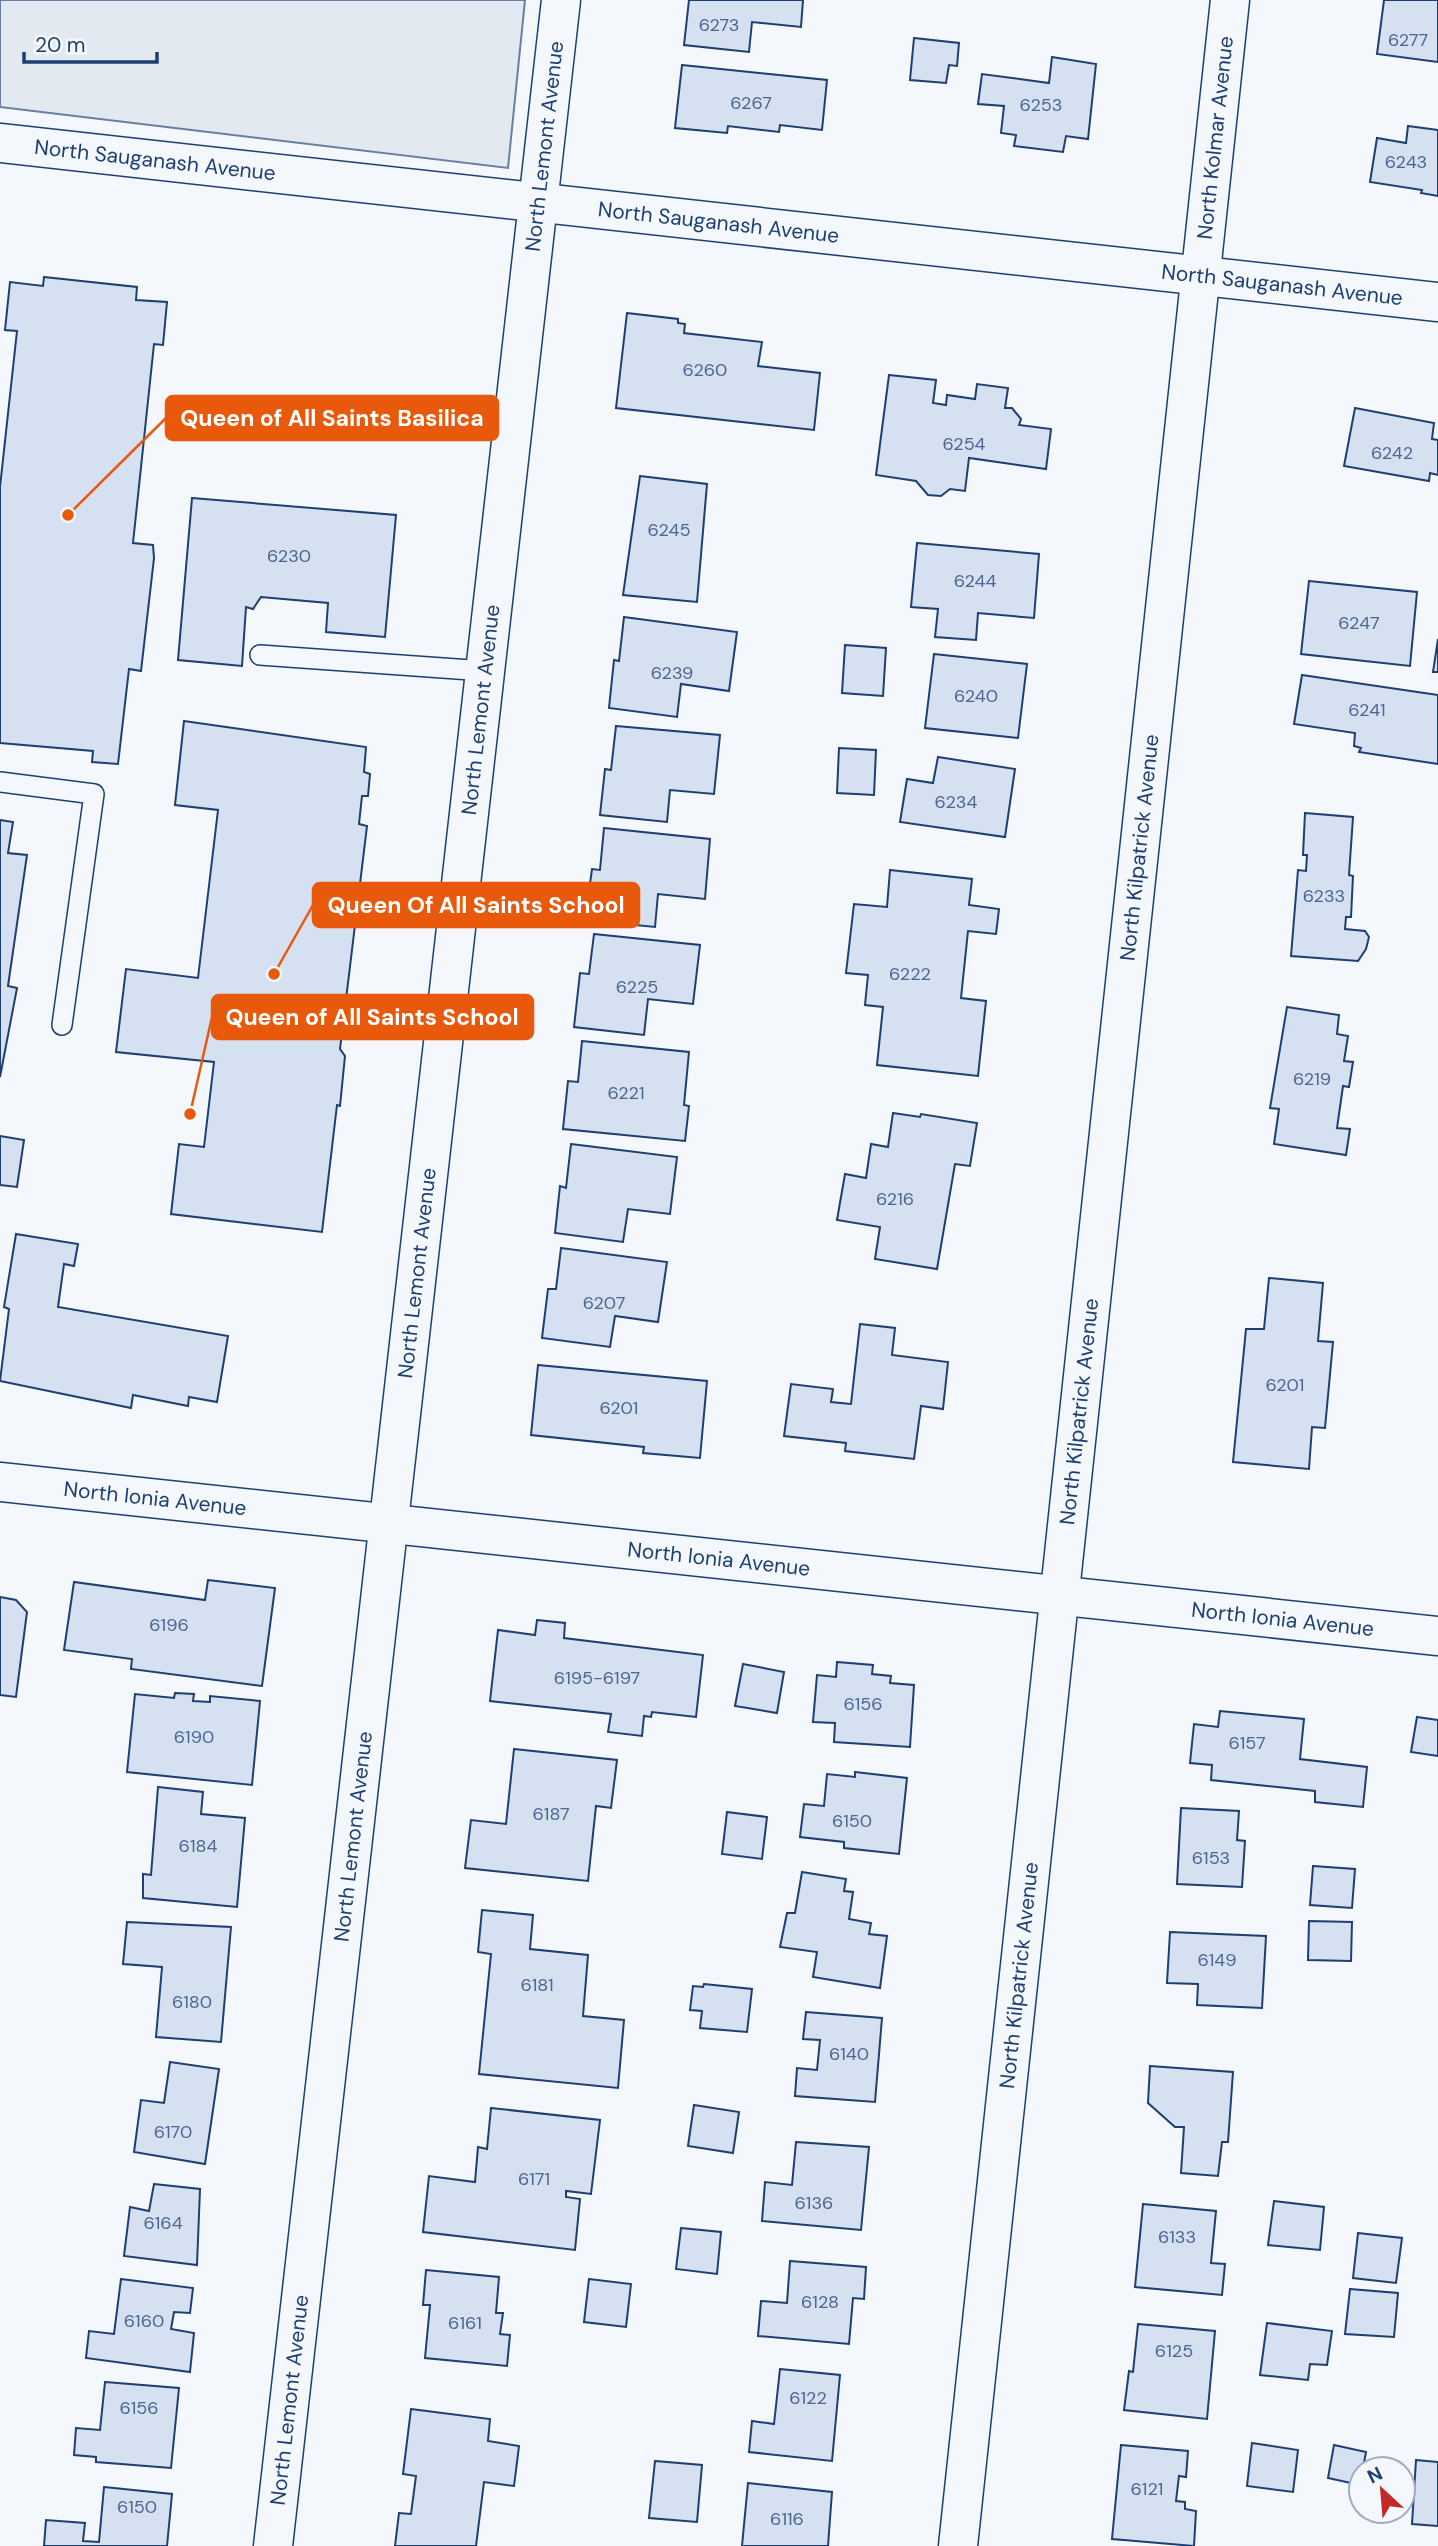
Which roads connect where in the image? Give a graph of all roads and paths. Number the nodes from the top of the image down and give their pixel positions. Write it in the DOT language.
graph roads {
  1 [pos="561,0"];
  2 [pos="1230,0"];
  3 [pos="0,143"];
  4 [pos="538,203"];
  5 [pos="1199,275"];
  6 [pos="1438,302"];
  7 [pos="260,654"];
  8 [pos="485,671"];
  9 [pos="0,782"];
  10 [pos="62,1025"];
  11 [pos="0,1482"];
  12 [pos="389,1523"];
  13 [pos="1059,1595"];
  14 [pos="1438,1636"];
  15 [pos="273,2546"];
  16 [pos="958,2546"];
  1 -- 4 [label="street, North Lemont Avenue"];
  2 -- 5 [label="street, North Kolmar Avenue"];
  3 -- 4 [label="street, North Sauganash Avenue"];
  4 -- 5 [label="street, North Sauganash Avenue"];
  4 -- 8 [label="street, North Lemont Avenue"];
  5 -- 6 [label="street, North Sauganash Avenue"];
  5 -- 13 [label="street, North Kilpatrick Avenue"];
  7 -- 8 [label="lane"];
  8 -- 12 [label="street, North Lemont Avenue"];
  9 -- 10 [label="lane"];
  11 -- 12 [label="street, North Ionia Avenue"];
  12 -- 13 [label="street, North Ionia Avenue"];
  12 -- 15 [label="street, North Lemont Avenue"];
  13 -- 14 [label="street, North Ionia Avenue"];
  13 -- 16 [label="street, North Kilpatrick Avenue"];
}
